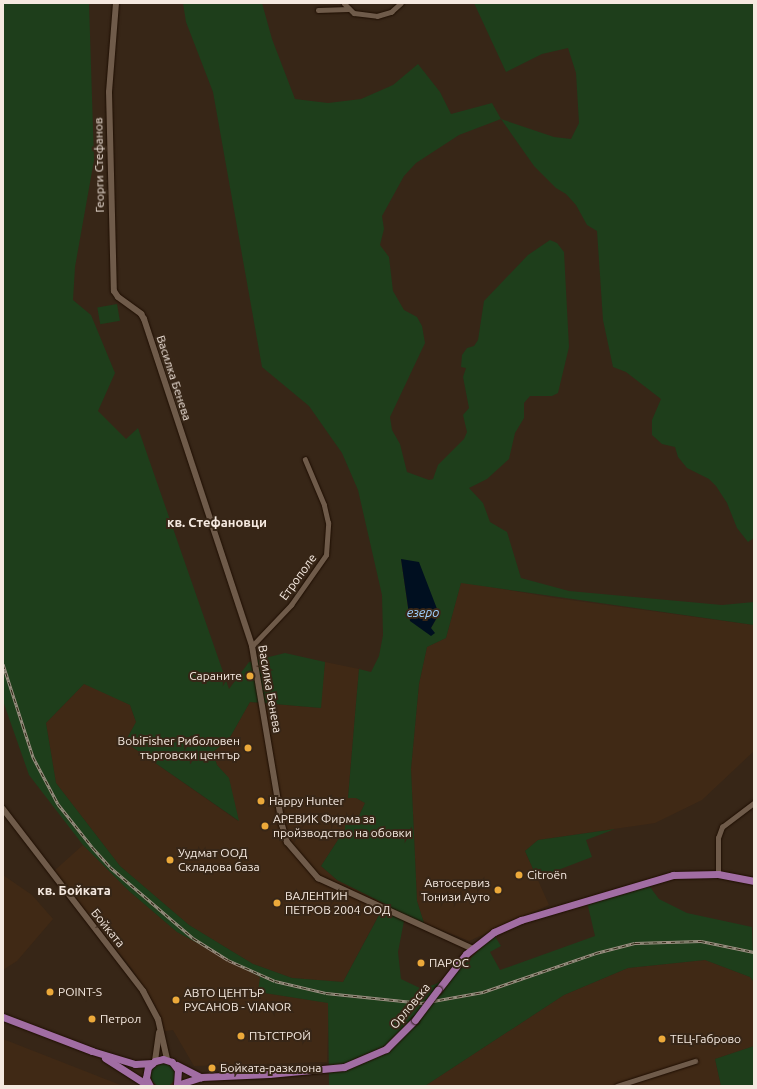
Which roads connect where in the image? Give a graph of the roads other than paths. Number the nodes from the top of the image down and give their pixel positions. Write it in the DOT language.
graph roads {
  1 [pos="116,3"];
  2 [pos="344,3"];
  3 [pos="401,3"];
  4 [pos="348,9"];
  5 [pos="318,10"];
  6 [pos="141,314"];
  7 [pos="305,460"];
  8 [pos="252,646"];
  9 [pos="754,803"];
  10 [pos="3,809"];
  11 [pos="718,874"];
  12 [pos="754,881"];
  13 [pos="473,949"];
  14 [pos="3,1017"];
  15 [pos="159,1027"];
  16 [pos="92,1051"];
  17 [pos="695,1060"];
  18 [pos="170,1061"];
  19 [pos="154,1062"];
  20 [pos="201,1077"];
  21 [pos="176,1085"];
  22 [pos="150,1086"];
  23 [pos="617,1086"];
  1 -- 6 [label="street, Георги Стефанов"];
  2 -- 4 [label="street"];
  3 -- 4 [label="street"];
  4 -- 5 [label="street"];
  6 -- 8 [label="street, Василка Бенева"];
  7 -- 8 [label="street, Етрополе"];
  8 -- 13 [label="street, Василка Бенева"];
  9 -- 11 [label="street"];
  10 -- 15 [label="street, Бойката"];
  11 -- 12 [label="main road, Орловска"];
  11 -- 13 [label="main road, Орловска"];
  13 -- 20 [label="main road, Орловска, bridge"];
  14 -- 16 [label="main road"];
  15 -- 18 [label="street, Бойката"];
  15 -- 19 [label="street, Бойката"];
  16 -- 19 [label="main road"];
  16 -- 22 [label="main road"];
  17 -- 23 [label="street"];
  18 -- 19 [label="main road"];
  18 -- 20 [label="main road, Орловска"];
  18 -- 21 [label="main road"];
  19 -- 22 [label="main road"];
  20 -- 21 [label="main road, Орловска"];
}
